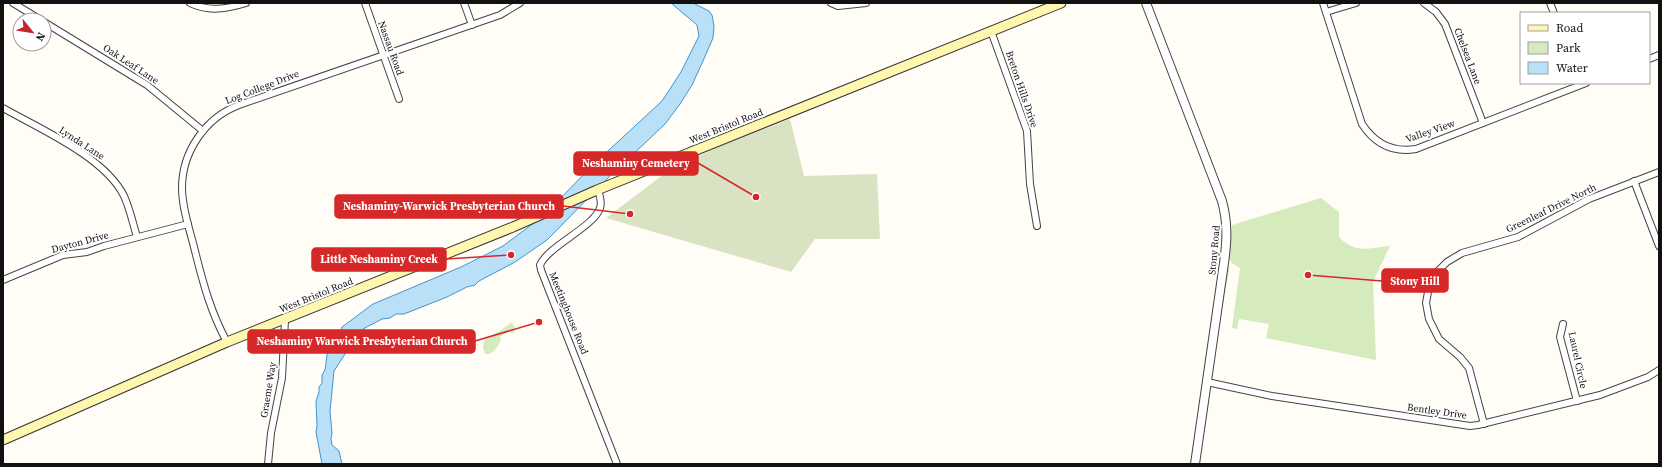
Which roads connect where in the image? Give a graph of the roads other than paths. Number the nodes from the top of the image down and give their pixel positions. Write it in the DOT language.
graph roads {
  1 [pos="13,3"];
  2 [pos="190,3"];
  3 [pos="246,3"];
  4 [pos="365,3"];
  5 [pos="464,3"];
  6 [pos="520,3"];
  7 [pos="831,3"];
  8 [pos="866,3"];
  9 [pos="1061,3"];
  10 [pos="1146,3"];
  11 [pos="1323,3"];
  12 [pos="1356,3"];
  13 [pos="1424,3"];
  14 [pos="28,12"];
  15 [pos="1326,12"];
  16 [pos="472,24"];
  17 [pos="52,27"];
  18 [pos="990,31"];
  19 [pos="383,55"];
  20 [pos="1580,84"];
  21 [pos="399,99"];
  22 [pos="3,108"];
  23 [pos="1483,123"];
  24 [pos="203,131"];
  25 [pos="1659,172"];
  26 [pos="1634,181"];
  27 [pos="598,190"];
  28 [pos="188,224"];
  29 [pos="1037,226"];
  30 [pos="137,237"];
  31 [pos="1659,246"];
  32 [pos="3,280"];
  33 [pos="285,320"];
  34 [pos="1563,324"];
  35 [pos="227,342"];
  36 [pos="1659,370"];
  37 [pos="1207,382"];
  38 [pos="1577,401"];
  39 [pos="1484,424"];
  40 [pos="3,440"];
  41 [pos="268,464"];
  42 [pos="617,464"];
  43 [pos="1195,464"];
  1 -- 14 [label="street"];
  2 -- 3 [label="street"];
  4 -- 19 [label="street, Nassau Road"];
  5 -- 16 [label="street"];
  6 -- 16 [label="street, Log College Drive"];
  7 -- 8 [label="street"];
  9 -- 18 [label="main road, West Bristol Road"];
  10 -- 37 [label="street, Stony Road"];
  11 -- 15 [label="street, Valley View"];
  12 -- 15 [label="street"];
  13 -- 23 [label="street, Chelsea Lane"];
  15 -- 23 [label="street, Valley View"];
  16 -- 19 [label="street, Log College Drive"];
  17 -- 24 [label="street, Oak Leaf Lane"];
  18 -- 27 [label="main road, West Bristol Road"];
  18 -- 29 [label="street, Breton Hills Drive"];
  19 -- 21 [label="street, Nassau Road"];
  19 -- 24 [label="street, Log College Drive"];
  20 -- 23 [label="street, Valley View"];
  22 -- 30 [label="street, Lynda Lane"];
  24 -- 28 [label="street, Log College Drive"];
  25 -- 26 [label="street, Greenleaf Drive North"];
  26 -- 31 [label="street"];
  26 -- 39 [label="street, Greenleaf Drive North"];
  27 -- 33 [label="main road, West Bristol Road"];
  27 -- 42 [label="street, Meetinghouse Road"];
  28 -- 30 [label="street, Dayton Drive"];
  28 -- 35 [label="street, Log College Drive"];
  30 -- 32 [label="street, Dayton Drive"];
  33 -- 35 [label="main road, West Bristol Road"];
  33 -- 41 [label="street, Graeme Way"];
  34 -- 38 [label="street, Laurel Circle"];
  35 -- 40 [label="main road, West Bristol Road"];
  36 -- 38 [label="street, Bentley Drive"];
  37 -- 39 [label="street, Bentley Drive"];
  37 -- 43 [label="street, Stony Road"];
  38 -- 39 [label="street, Bentley Drive"];
}
